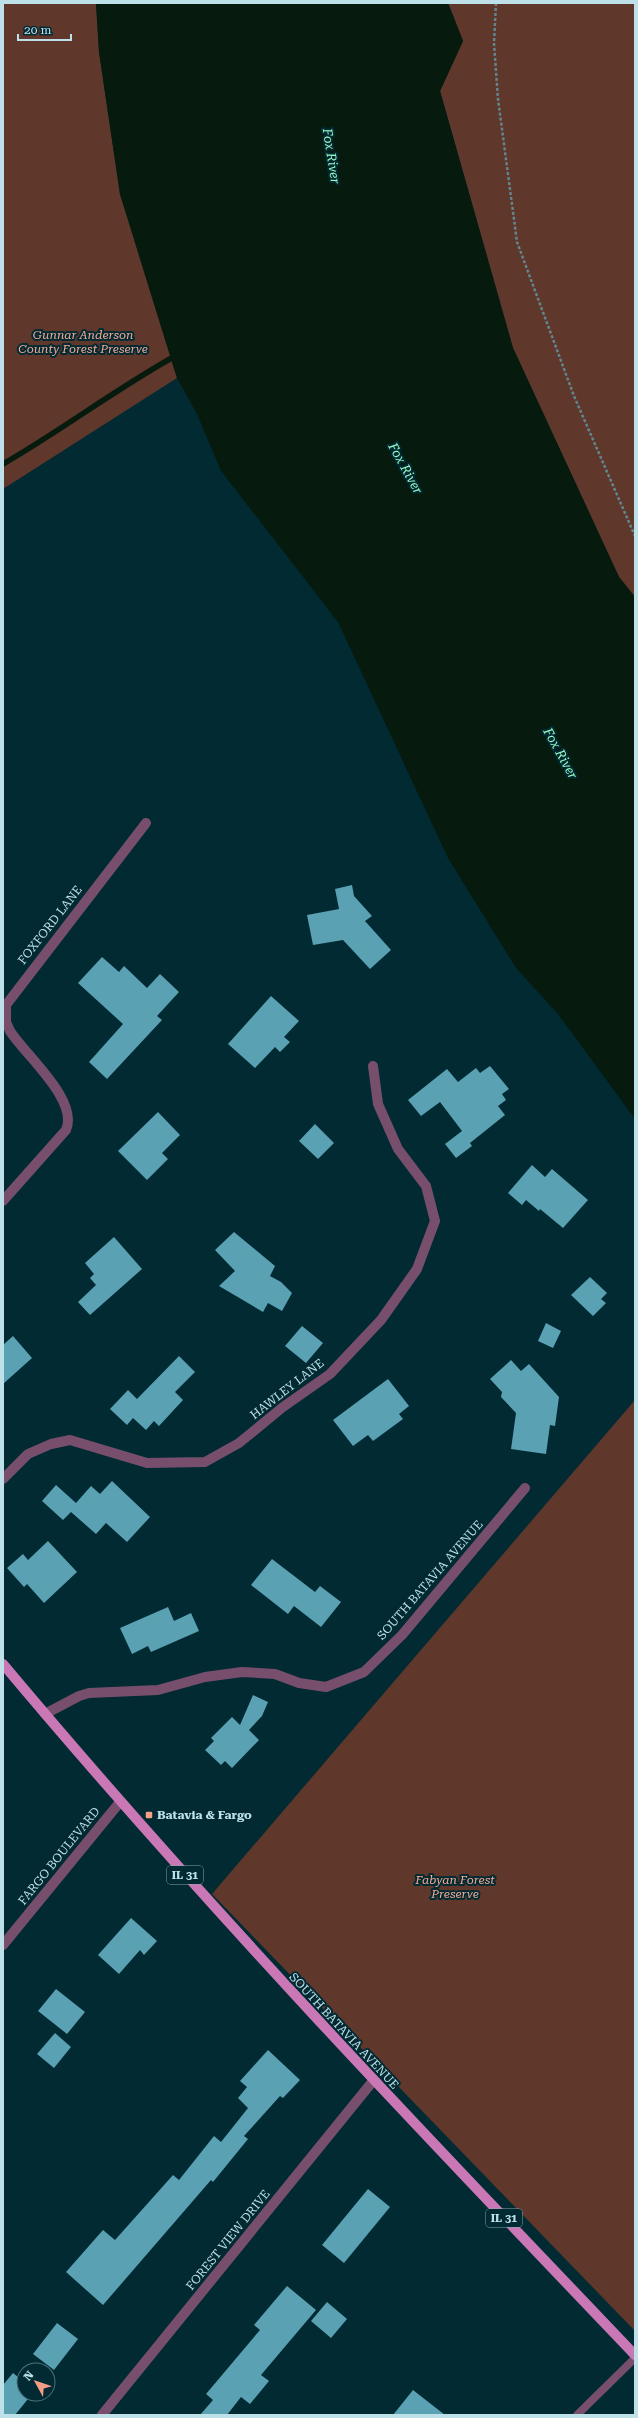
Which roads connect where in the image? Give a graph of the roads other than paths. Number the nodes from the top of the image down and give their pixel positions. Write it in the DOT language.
graph roads {
  1 [pos="146,823"];
  2 [pos="373,1066"];
  3 [pos="3,1201"];
  4 [pos="3,1479"];
  5 [pos="524,1488"];
  6 [pos="3,1664"];
  7 [pos="45,1714"];
  8 [pos="120,1802"];
  9 [pos="3,1946"];
  10 [pos="373,2081"];
  11 [pos="635,2356"];
  12 [pos="102,2415"];
  13 [pos="577,2415"];
  1 -- 3 [label="street, FOXFORD LANE"];
  2 -- 4 [label="street, HAWLEY LANE"];
  5 -- 7 [label="street, SOUTH BATAVIA AVENUE"];
  6 -- 7 [label="main road, SOUTH BATAVIA AVENUE / IL 31"];
  7 -- 8 [label="main road, SOUTH BATAVIA AVENUE / IL 31"];
  8 -- 9 [label="street, FARGO BOULEVARD"];
  8 -- 10 [label="main road, SOUTH BATAVIA AVENUE / IL 31"];
  10 -- 11 [label="main road, SOUTH BATAVIA AVENUE / IL 31"];
  10 -- 12 [label="street, FOREST VIEW DRIVE"];
  11 -- 13 [label="lane"];
}
